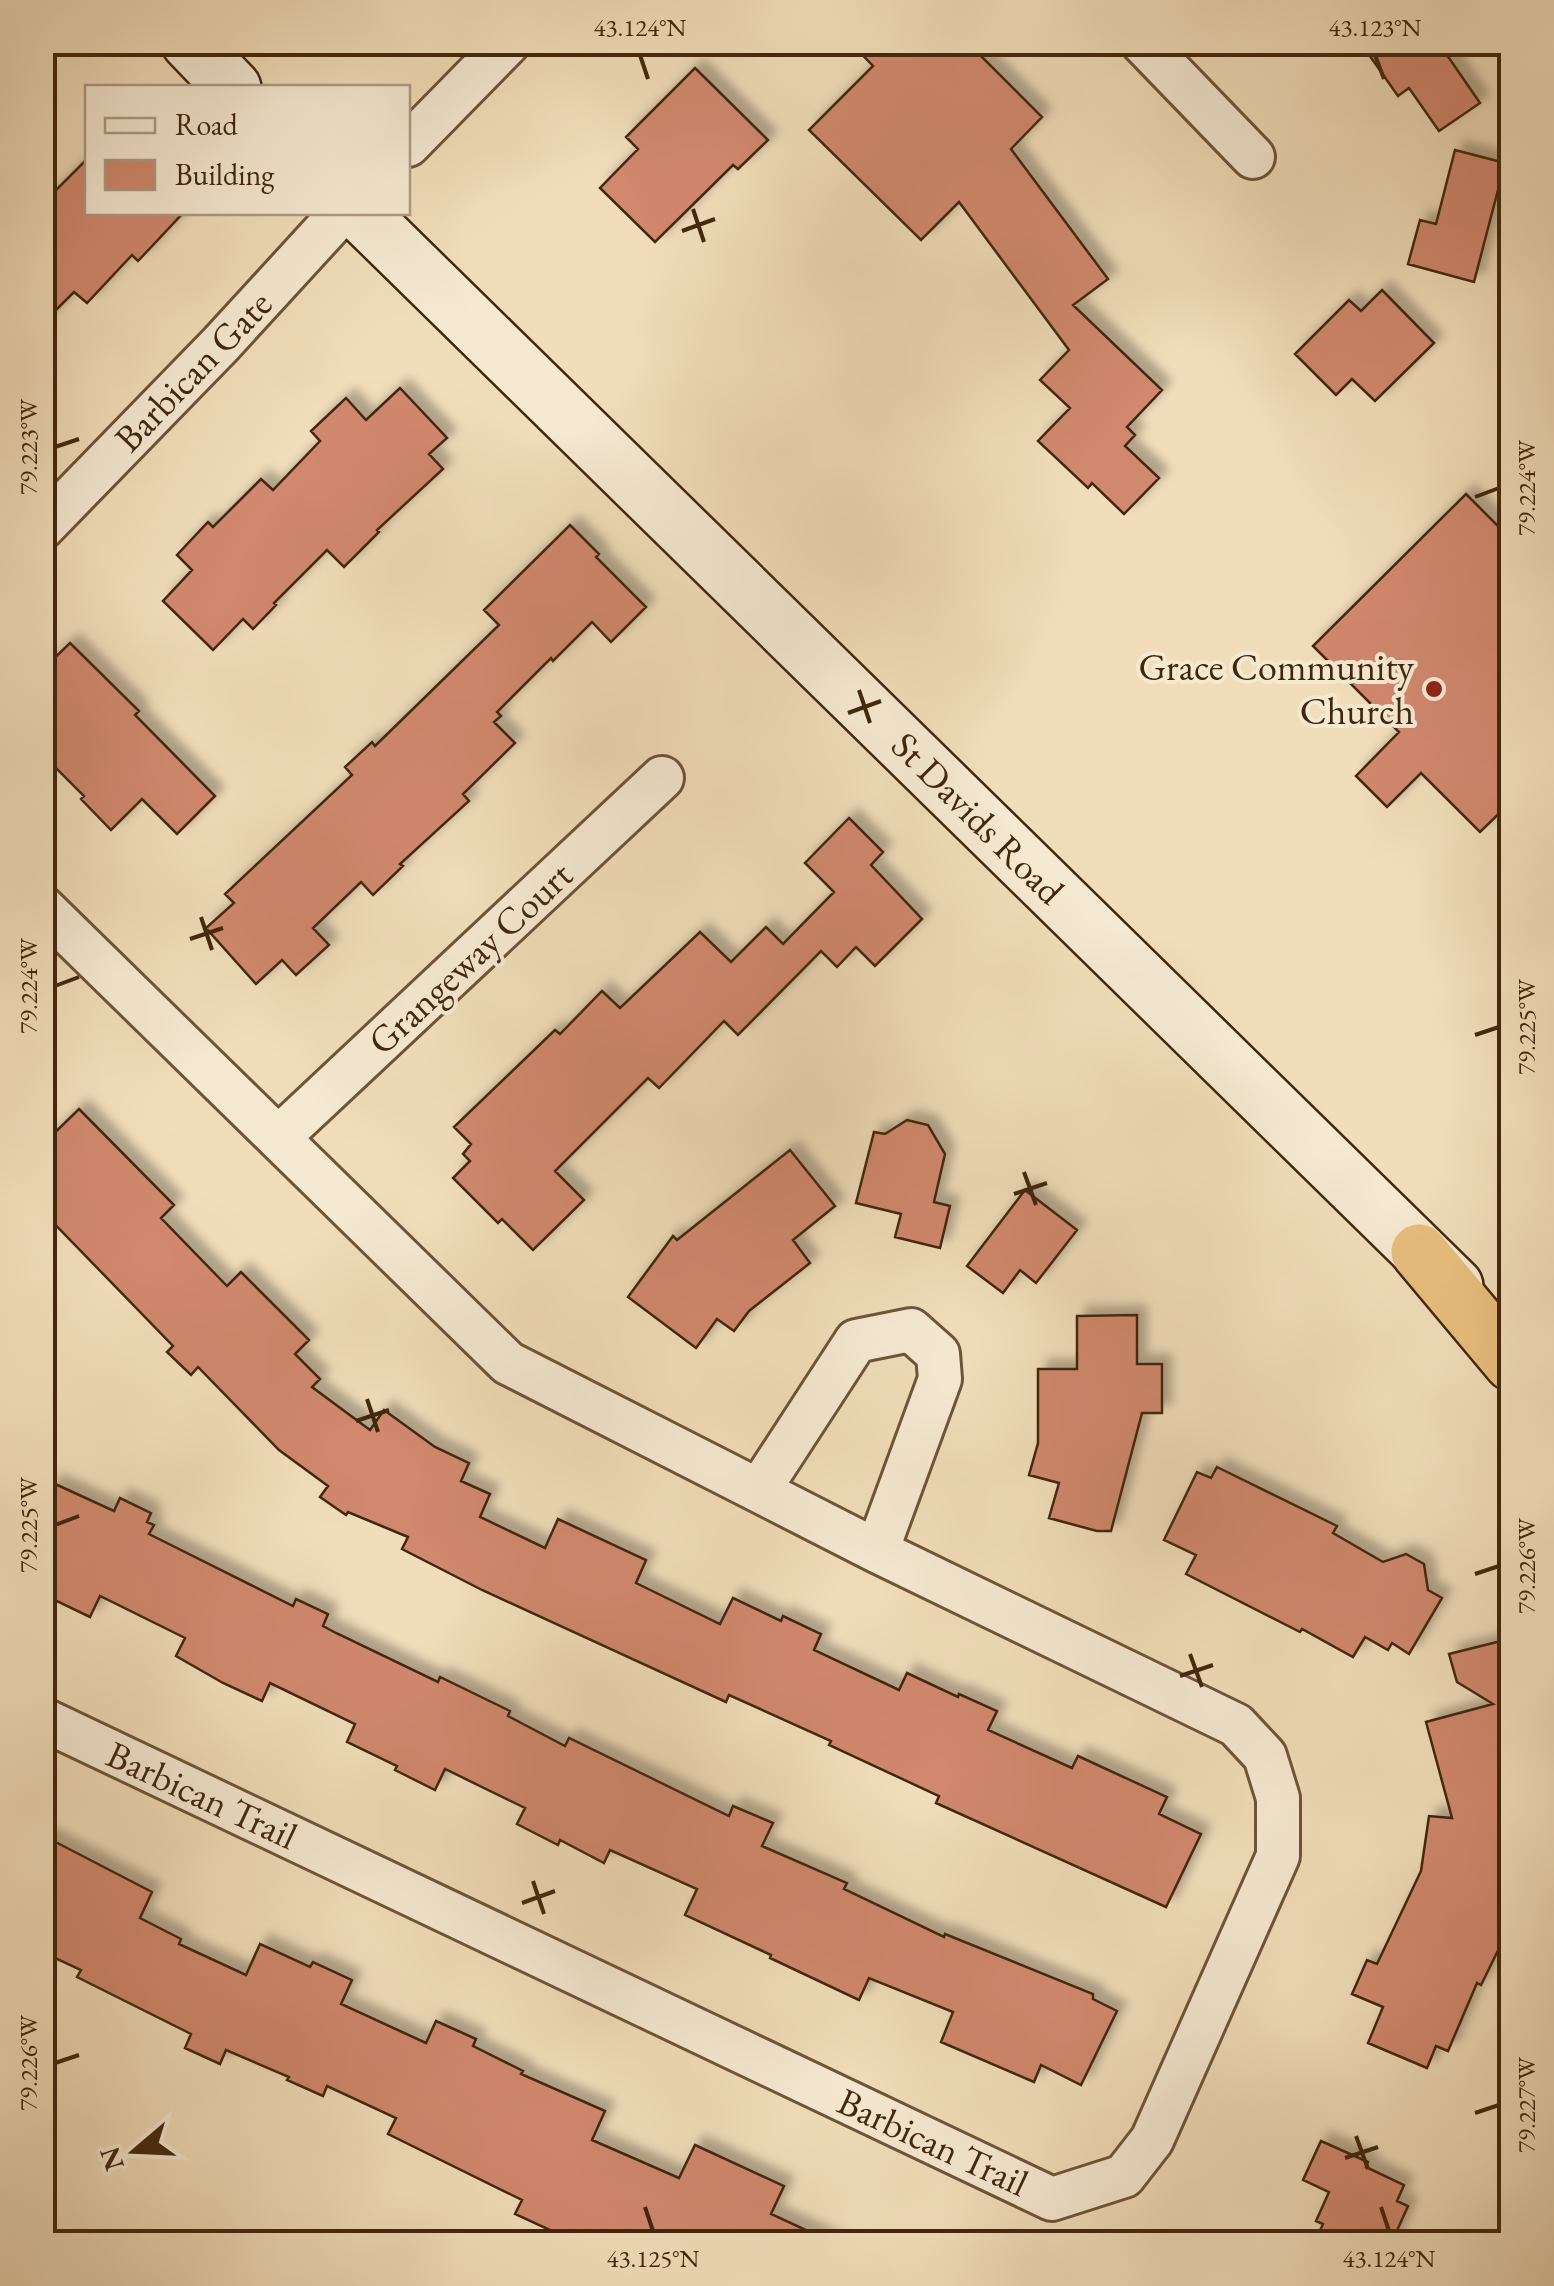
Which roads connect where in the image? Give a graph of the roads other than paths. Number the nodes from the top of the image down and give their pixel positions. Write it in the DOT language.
graph roads {
  1 [pos="189,42"];
  2 [pos="508,42"];
  3 [pos="1142,42"];
  4 [pos="231,85"];
  5 [pos="410,143"];
  6 [pos="1253,157"];
  7 [pos="339,215"];
  8 [pos="361,215"];
  9 [pos="42,528"];
  10 [pos="662,778"];
  11 [pos="42,906"];
  12 [pos="278,1138"];
  13 [pos="1419,1252"];
  14 [pos="1512,1340"];
  15 [pos="1512,1363"];
  16 [pos="759,1490"];
  17 [pos="877,1551"];
  18 [pos="42,1720"];
  1 -- 4 [label="main road"];
  2 -- 5 [label="street"];
  3 -- 6 [label="street"];
  7 -- 9 [label="street, Barbican Gate"];
  8 -- 13 [label="main road, St Davids Road"];
  10 -- 12 [label="street, Grangeway Court"];
  11 -- 12 [label="street, Barbican Trail"];
  12 -- 16 [label="street, Barbican Trail"];
  13 -- 14 [label="main road, St Davids Road"];
  13 -- 15 [label="highway"];
  16 -- 17 [label="street, Barbican Trail"];
  16 -- 17 [label="street"];
  17 -- 18 [label="street, Barbican Trail"];
}
